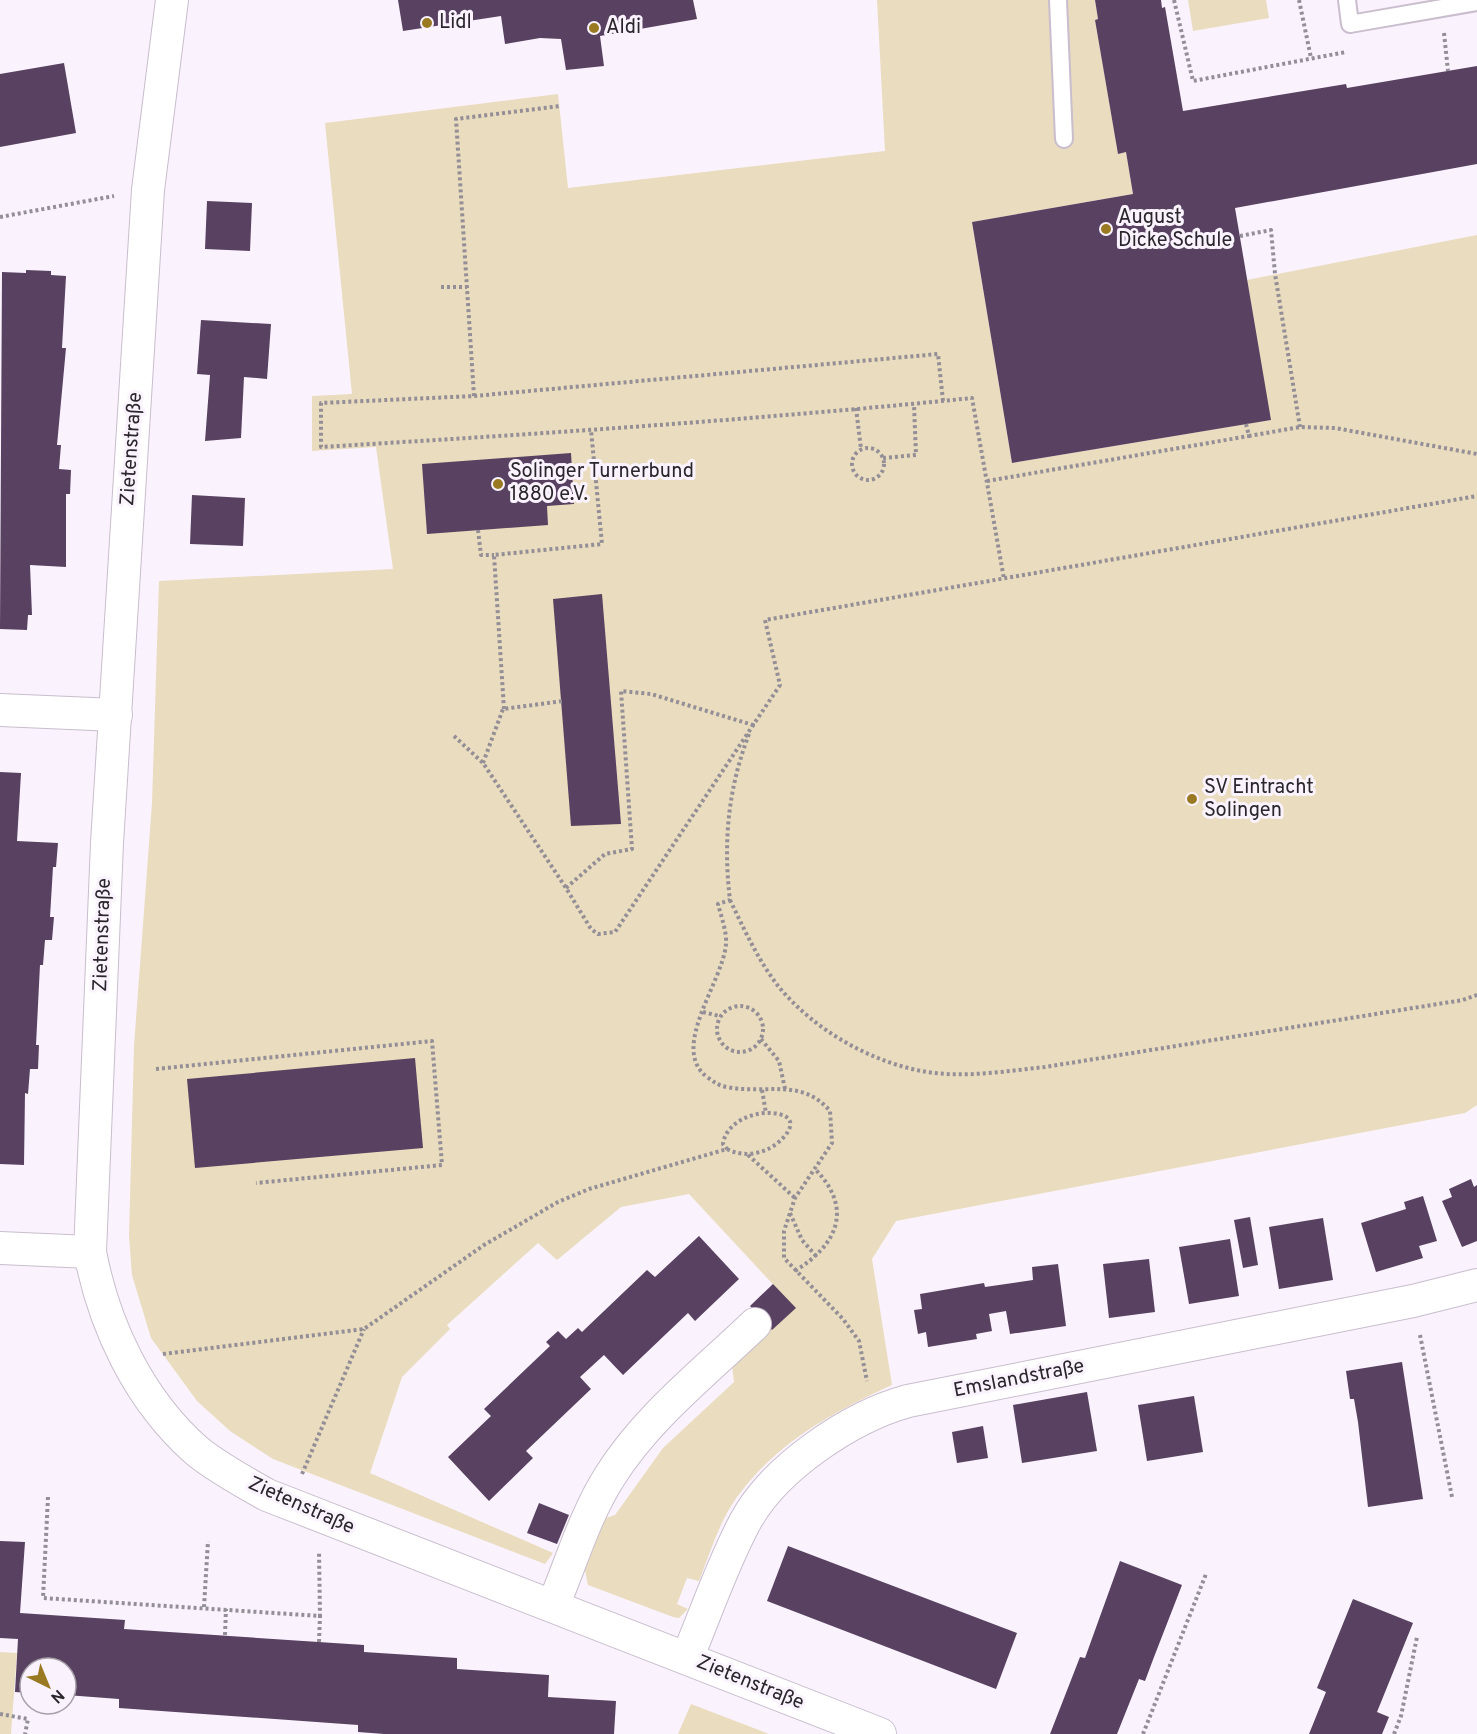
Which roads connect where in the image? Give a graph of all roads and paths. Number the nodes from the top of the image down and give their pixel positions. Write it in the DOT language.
graph roads {
  1 [pos="172,0"];
  2 [pos="1058,0"];
  3 [pos="1174,0"];
  4 [pos="1299,0"];
  5 [pos="1347,0"];
  6 [pos="1477,2"];
  7 [pos="1442,8"];
  8 [pos="1448,71"];
  9 [pos="560,106"];
  10 [pos="1064,139"];
  11 [pos="148,190"];
  12 [pos="0,217"];
  13 [pos="1240,236"];
  14 [pos="441,287"];
  15 [pos="467,287"];
  16 [pos="474,396"];
  17 [pos="943,401"];
  18 [pos="914,405"];
  19 [pos="856,408"];
  20 [pos="1246,424"];
  21 [pos="1300,427"];
  22 [pos="591,430"];
  23 [pos="1249,436"];
  24 [pos="861,449"];
  25 [pos="1477,454"];
  26 [pos="883,458"];
  27 [pos="987,481"];
  28 [pos="1477,496"];
  29 [pos="478,530"];
  30 [pos="494,555"];
  31 [pos="1004,579"];
  32 [pos="563,701"];
  33 [pos="504,709"];
  34 [pos="0,710"];
  35 [pos="116,716"];
  36 [pos="753,725"];
  37 [pos="454,736"];
  38 [pos="483,763"];
  39 [pos="566,888"];
  40 [pos="730,900"];
  41 [pos="1477,995"];
  42 [pos="703,1012"];
  43 [pos="720,1016"];
  44 [pos="761,1039"];
  45 [pos="156,1069"];
  46 [pos="785,1089"];
  47 [pos="762,1090"];
  48 [pos="766,1113"];
  49 [pos="727,1149"];
  50 [pos="748,1155"];
  51 [pos="815,1169"];
  52 [pos="256,1183"];
  53 [pos="795,1198"];
  54 [pos="790,1213"];
  55 [pos="0,1248"];
  56 [pos="90,1252"];
  57 [pos="817,1257"];
  58 [pos="795,1271"];
  59 [pos="1477,1285"];
  60 [pos="1413,1301"];
  61 [pos="754,1324"];
  62 [pos="364,1329"];
  63 [pos="126,1359"];
  64 [pos="871,1414"];
  65 [pos="315,1444"];
  66 [pos="48,1497"];
  67 [pos="1452,1497"];
  68 [pos="319,1516"];
  69 [pos="208,1541"];
  70 [pos="1206,1574"];
  71 [pos="553,1606"];
  72 [pos="204,1607"];
  73 [pos="226,1609"];
  74 [pos="320,1616"];
  75 [pos="225,1635"];
  76 [pos="1417,1637"];
  77 [pos="319,1642"];
  78 [pos="687,1658"];
  79 [pos="0,1714"];
  80 [pos="25,1734"];
  81 [pos="880,1734"];
  82 [pos="1143,1734"];
  83 [pos="1394,1734"];
  1 -- 11 [label="street, Zietenstraße"];
  2 -- 10 [label="lane"];
  3 -- 4 [label="path"];
  5 -- 7 [label="lane"];
  6 -- 7 [label="lane"];
  7 -- 8 [label="path"];
  9 -- 15 [label="path"];
  11 -- 12 [label="path"];
  11 -- 35 [label="street, Zietenstraße"];
  13 -- 21 [label="path"];
  14 -- 15 [label="path"];
  15 -- 16 [label="path"];
  16 -- 17 [label="path"];
  16 -- 22 [label="path"];
  17 -- 18 [label="path"];
  17 -- 27 [label="path"];
  18 -- 19 [label="path"];
  18 -- 26 [label="path"];
  19 -- 22 [label="path"];
  19 -- 24 [label="path"];
  20 -- 23 [label="path"];
  21 -- 23 [label="path"];
  21 -- 25 [label="path"];
  22 -- 30 [label="path"];
  23 -- 27 [label="path"];
  24 -- 26 [label="path"];
  24 -- 26 [label="path"];
  27 -- 31 [label="path"];
  28 -- 31 [label="path"];
  29 -- 30 [label="path"];
  30 -- 33 [label="path"];
  31 -- 36 [label="path"];
  32 -- 33 [label="path"];
  33 -- 38 [label="path"];
  34 -- 35 [label="street"];
  35 -- 56 [label="street, Zietenstraße"];
  36 -- 39 [label="path"];
  36 -- 39 [label="path"];
  36 -- 40 [label="path"];
  37 -- 38 [label="path"];
  38 -- 39 [label="path"];
  40 -- 41 [label="path"];
  40 -- 42 [label="path"];
  42 -- 43 [label="path"];
  42 -- 47 [label="path"];
  43 -- 44 [label="path"];
  43 -- 44 [label="path"];
  44 -- 46 [label="path"];
  45 -- 52 [label="path"];
  46 -- 47 [label="path"];
  46 -- 51 [label="path"];
  47 -- 48 [label="path"];
  48 -- 49 [label="path"];
  48 -- 50 [label="path"];
  49 -- 50 [label="path"];
  49 -- 62 [label="path"];
  50 -- 53 [label="path"];
  51 -- 53 [label="path"];
  51 -- 57 [label="path"];
  53 -- 54 [label="path"];
  54 -- 57 [label="path"];
  54 -- 58 [label="path"];
  55 -- 56 [label="street"];
  56 -- 63 [label="street, Zietenstraße"];
  57 -- 58 [label="path"];
  58 -- 64 [label="path"];
  59 -- 60 [label="street, Emslandstraße"];
  60 -- 64 [label="street, Emslandstraße"];
  60 -- 67 [label="path"];
  61 -- 71 [label="street"];
  62 -- 63 [label="path"];
  62 -- 65 [label="path"];
  63 -- 68 [label="street, Zietenstraße"];
  64 -- 78 [label="street, Emslandstraße"];
  66 -- 72 [label="path"];
  68 -- 71 [label="street, Zietenstraße"];
  68 -- 74 [label="path"];
  69 -- 72 [label="path"];
  70 -- 82 [label="path"];
  71 -- 78 [label="street, Zietenstraße"];
  72 -- 73 [label="path"];
  73 -- 74 [label="path"];
  73 -- 75 [label="path"];
  74 -- 77 [label="path"];
  76 -- 83 [label="path"];
  78 -- 81 [label="street, Zietenstraße"];
  79 -- 80 [label="path"];
}
